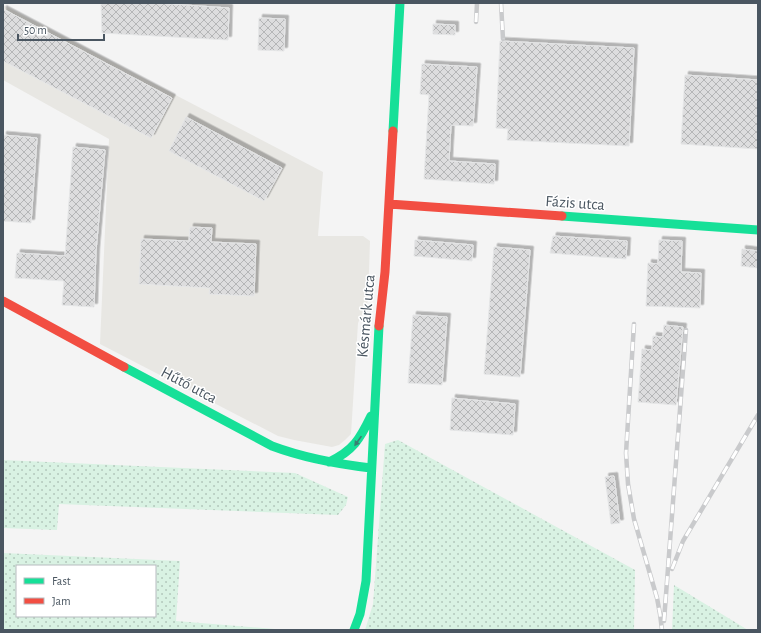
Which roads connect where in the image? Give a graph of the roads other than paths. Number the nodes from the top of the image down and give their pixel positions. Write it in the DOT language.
graph roads {
  1 [pos="400,3"];
  2 [pos="390,204"];
  3 [pos="758,230"];
  4 [pos="3,301"];
  5 [pos="374,408"];
  6 [pos="328,462"];
  7 [pos="371,468"];
  8 [pos="354,630"];
  1 -- 2 [label="street, Késmárk utca"];
  2 -- 3 [label="street, Fázis utca"];
  2 -- 5 [label="street, Késmárk utca"];
  4 -- 6 [label="street, Hűtő utca"];
  5 -- 6 [label="street, one-way"];
  5 -- 7 [label="street, Késmárk utca"];
  6 -- 7 [label="street, Hűtő utca"];
  7 -- 8 [label="street, Késmárk utca"];
}
